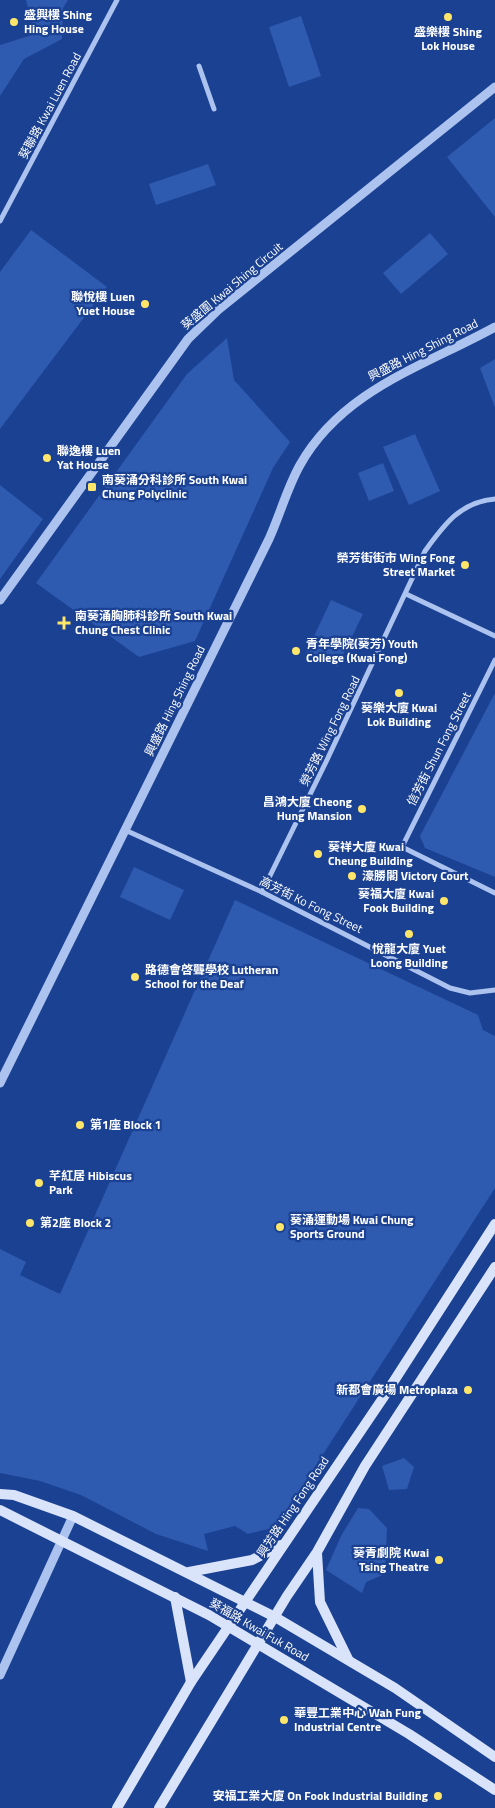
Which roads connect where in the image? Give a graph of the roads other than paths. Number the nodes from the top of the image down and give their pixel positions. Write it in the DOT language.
graph roads {
  1 [pos="117,0"];
  2 [pos="199,66"];
  3 [pos="495,87"];
  4 [pos="214,109"];
  5 [pos="0,221"];
  6 [pos="495,327"];
  7 [pos="495,499"];
  8 [pos="406,594"];
  9 [pos="0,600"];
  10 [pos="495,636"];
  11 [pos="495,660"];
  12 [pos="126,830"];
  13 [pos="262,892"];
  14 [pos="495,893"];
  15 [pos="495,990"];
  16 [pos="0,1083"];
  17 [pos="495,1224"];
  18 [pos="495,1267"];
  19 [pos="0,1494"];
  20 [pos="0,1510"];
  21 [pos="73,1516"];
  22 [pos="62,1540"];
  23 [pos="282,1544"];
  24 [pos="317,1552"];
  25 [pos="189,1572"];
  26 [pos="175,1597"];
  27 [pos="246,1601"];
  28 [pos="275,1617"];
  29 [pos="229,1627"];
  30 [pos="259,1644"];
  31 [pos="348,1659"];
  32 [pos="0,1675"];
  33 [pos="191,1682"];
  34 [pos="495,1758"];
  35 [pos="495,1790"];
  36 [pos="117,1808"];
  37 [pos="159,1808"];
  1 -- 5 [label="street, 葵聯路 Kwai Luen Road"];
  2 -- 4 [label="street"];
  3 -- 9 [label="street, 葵盛圍 Kwai Shing Circuit"];
  6 -- 12 [label="street, 興盛路 Hing Shing Road"];
  7 -- 8 [label="street, 榮芳路 Wing Fong Road"];
  8 -- 10 [label="street"];
  8 -- 13 [label="street, 榮芳路 Wing Fong Road"];
  11 -- 14 [label="street, 信芳街 Shun Fong Street"];
  12 -- 13 [label="street, 高芳街 Ko Fong Street"];
  12 -- 16 [label="street, 興盛路 Hing Shing Road"];
  13 -- 15 [label="street, 高芳街 Ko Fong Street"];
  17 -- 23 [label="main road, 興芳路 Hing Fong Road"];
  18 -- 24 [label="main road"];
  19 -- 21 [label="main road, 葵福路 Kwai Fuk Road"];
  20 -- 22 [label="main road, 葵福路 Kwai Fuk Road"];
  21 -- 22 [label="street"];
  21 -- 25 [label="main road, 葵福路 Kwai Fuk Road"];
  22 -- 26 [label="main road, 葵福路 Kwai Fuk Road"];
  22 -- 32 [label="street"];
  23 -- 25 [label="main road"];
  23 -- 27 [label="main road, 興芳路 Hing Fong Road"];
  24 -- 28 [label="main road"];
  24 -- 31 [label="main road"];
  25 -- 27 [label="main road, 葵福路 Kwai Fuk Road"];
  26 -- 29 [label="main road, 葵福路 Kwai Fuk Road"];
  26 -- 33 [label="main road"];
  27 -- 28 [label="main road, 葵福路 Kwai Fuk Road"];
  27 -- 29 [label="main road, 興芳路 Hing Fong Road"];
  28 -- 30 [label="main road"];
  28 -- 31 [label="main road, 葵福路 Kwai Fuk Road"];
  29 -- 30 [label="main road, 葵福路 Kwai Fuk Road"];
  29 -- 33 [label="main road, 興芳路 Hing Fong Road"];
  30 -- 35 [label="main road, 葵福路 Kwai Fuk Road"];
  30 -- 37 [label="main road"];
  31 -- 34 [label="main road, 葵福路 Kwai Fuk Road"];
  33 -- 36 [label="main road, 興芳路 Hing Fong Road"];
}
